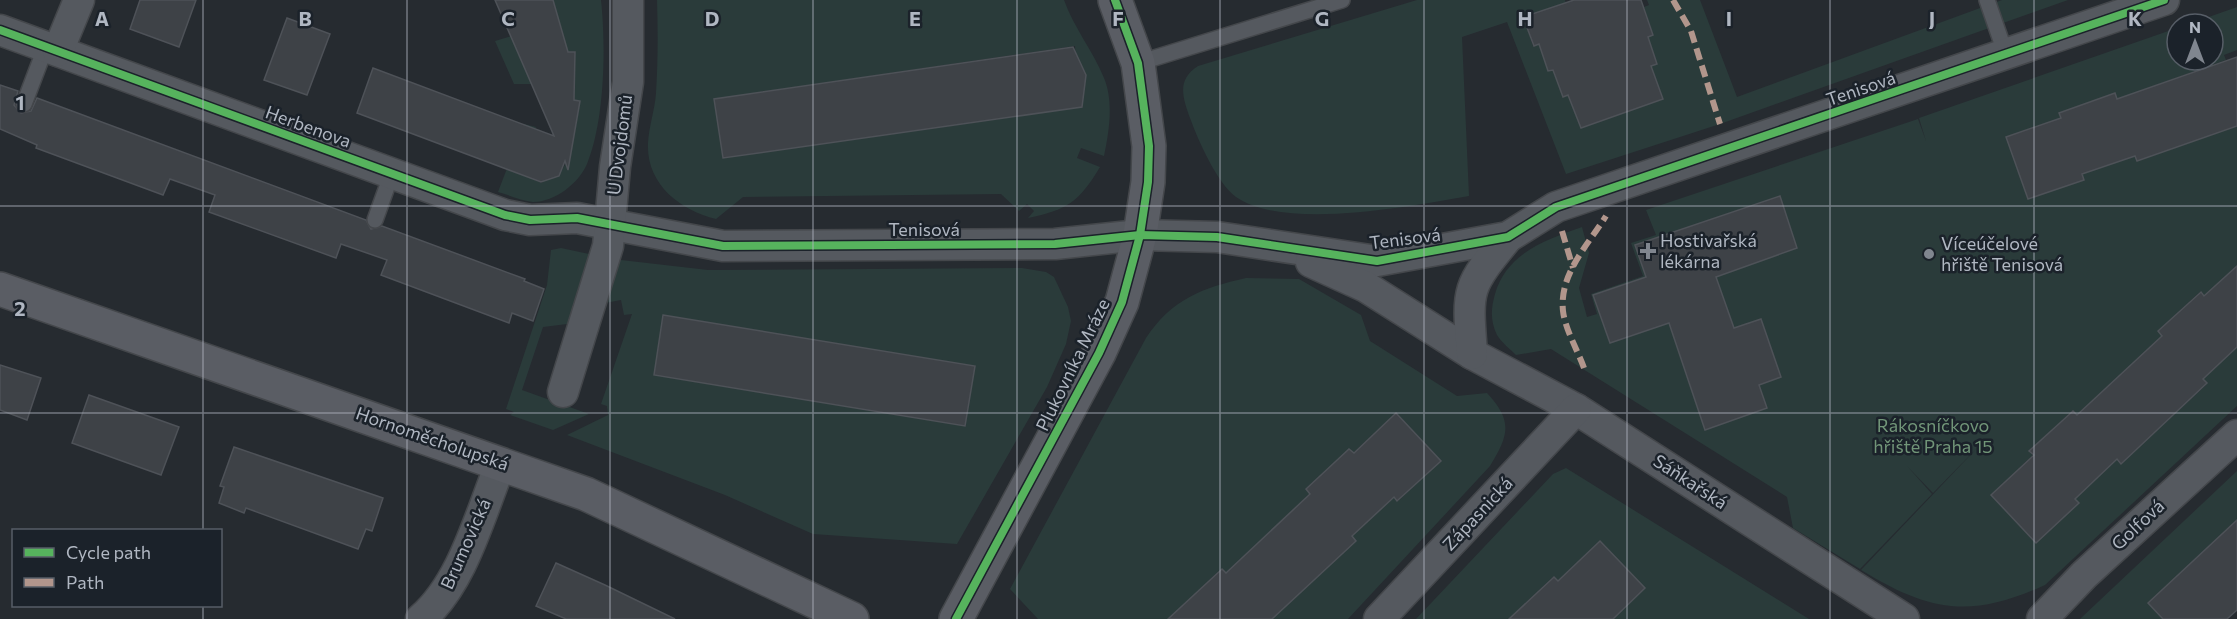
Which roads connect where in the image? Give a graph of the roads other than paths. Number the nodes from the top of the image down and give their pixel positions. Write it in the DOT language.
graph roads {
  1 [pos="80,0"];
  2 [pos="628,0"];
  3 [pos="1115,0"];
  4 [pos="1342,0"];
  5 [pos="1987,0"];
  6 [pos="2164,0"];
  7 [pos="0,30"];
  8 [pos="52,49"];
  9 [pos="2006,55"];
  10 [pos="1138,63"];
  11 [pos="24,105"];
  12 [pos="392,173"];
  13 [pos="375,220"];
  14 [pos="611,225"];
  15 [pos="1140,235"];
  16 [pos="1508,237"];
  17 [pos="1279,246"];
  18 [pos="0,289"];
  19 [pos="1472,354"];
  20 [pos="563,392"];
  21 [pos="1576,409"];
  22 [pos="2237,435"];
  23 [pos="501,463"];
  24 [pos="421,619"];
  25 [pos="852,619"];
  26 [pos="956,619"];
  27 [pos="1379,619"];
  28 [pos="1904,619"];
  29 [pos="2042,619"];
  1 -- 8 [label="street"];
  2 -- 14 [label="street, U Dvojdomů"];
  3 -- 10 [label="street, Plukovníka Mráze"];
  4 -- 10 [label="lane"];
  5 -- 9 [label="lane"];
  6 -- 9 [label="street, Tenisová"];
  7 -- 8 [label="street, Herbenova"];
  8 -- 11 [label="lane"];
  8 -- 12 [label="street, Herbenova"];
  9 -- 16 [label="street, Tenisová"];
  10 -- 15 [label="street, Plukovníka Mráze"];
  12 -- 13 [label="lane"];
  12 -- 14 [label="street, Herbenova"];
  14 -- 15 [label="street, Tenisová"];
  14 -- 20 [label="street, U Dvojdomů"];
  15 -- 17 [label="street, Tenisová"];
  15 -- 26 [label="street, Plukovníka Mráze"];
  16 -- 17 [label="street, Tenisová"];
  16 -- 19 [label="street"];
  17 -- 19 [label="street, Sáňkařská"];
  18 -- 23 [label="street, Hornoměcholupská"];
  19 -- 21 [label="street, Sáňkařská"];
  21 -- 27 [label="street, Zápasnická"];
  21 -- 28 [label="street, Sáňkařská"];
  22 -- 29 [label="street, Golfová"];
  23 -- 24 [label="street, Brumovická"];
  23 -- 25 [label="street, Hornoměcholupská"];
}
